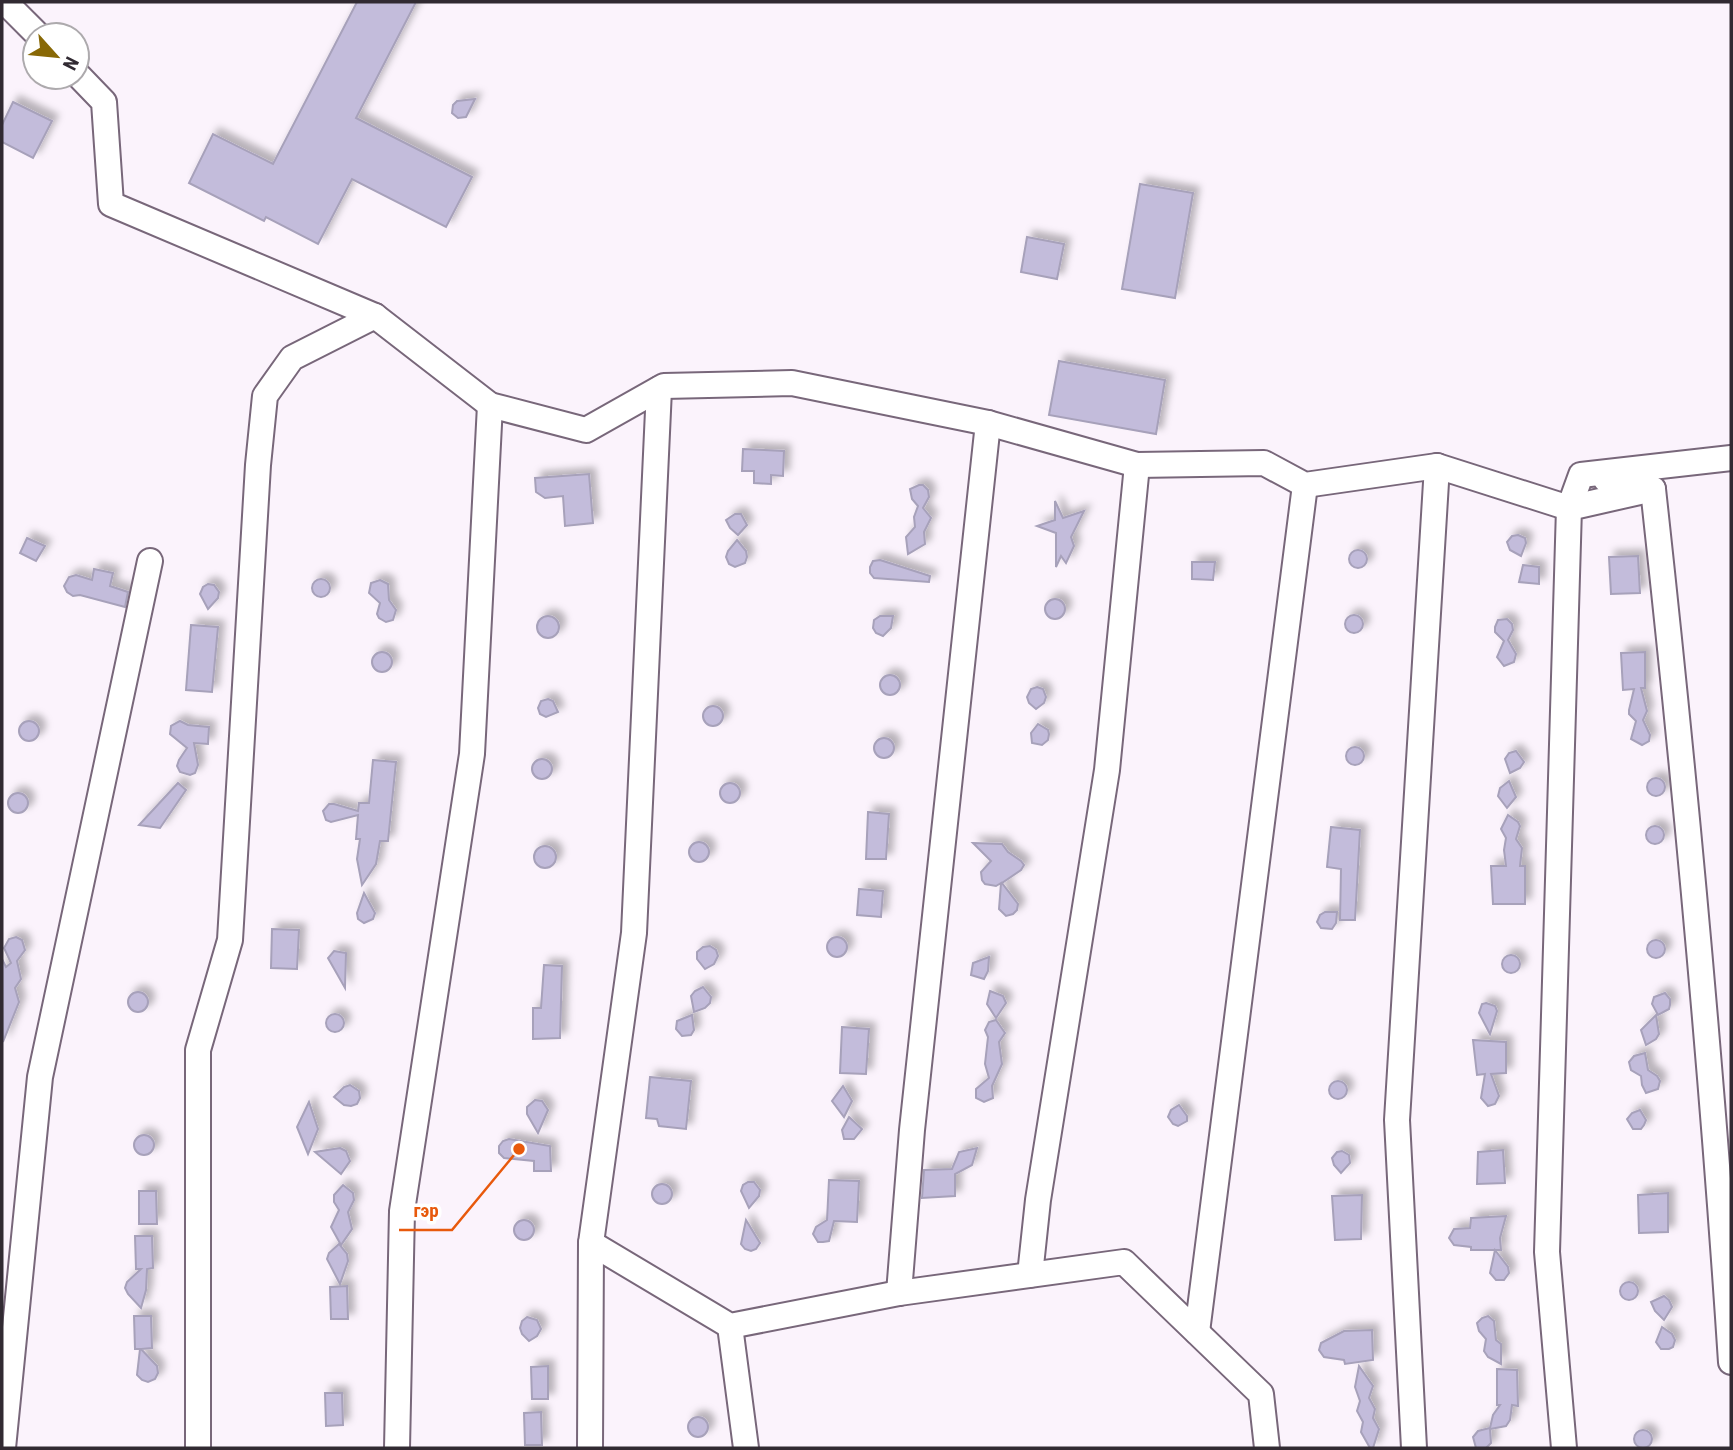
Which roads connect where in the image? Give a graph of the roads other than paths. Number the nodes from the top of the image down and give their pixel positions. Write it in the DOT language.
graph roads {
  1 [pos="5,2"];
  2 [pos="24,21"];
  3 [pos="91,89"];
  4 [pos="375,316"];
  5 [pos="659,389"];
  6 [pos="490,405"];
  7 [pos="988,424"];
  8 [pos="1731,458"];
  9 [pos="1137,465"];
  10 [pos="1437,466"];
  11 [pos="1581,475"];
  12 [pos="1305,485"];
  13 [pos="1653,489"];
  14 [pos="1569,508"];
  15 [pos="150,561"];
  16 [pos="591,1243"];
  17 [pos="1030,1275"];
  18 [pos="899,1293"];
  19 [pos="730,1326"];
  20 [pos="1197,1332"];
  21 [pos="1731,1362"];
  22 [pos="3,1448"];
  23 [pos="198,1448"];
  24 [pos="397,1448"];
  25 [pos="590,1448"];
  26 [pos="746,1448"];
  27 [pos="1267,1448"];
  28 [pos="1414,1448"];
  29 [pos="1564,1448"];
  1 -- 2 [label="street"];
  3 -- 4 [label="street"];
  4 -- 6 [label="street"];
  4 -- 23 [label="street"];
  5 -- 6 [label="street"];
  5 -- 7 [label="street"];
  5 -- 16 [label="street"];
  6 -- 24 [label="street"];
  7 -- 9 [label="street"];
  7 -- 18 [label="street"];
  8 -- 11 [label="street"];
  9 -- 12 [label="street"];
  9 -- 17 [label="street"];
  10 -- 12 [label="street"];
  10 -- 14 [label="street"];
  10 -- 28 [label="street"];
  11 -- 13 [label="street"];
  11 -- 14 [label="street"];
  12 -- 20 [label="street"];
  13 -- 14 [label="street"];
  13 -- 21 [label="street"];
  14 -- 29 [label="street"];
  15 -- 22 [label="street"];
  16 -- 19 [label="street"];
  16 -- 25 [label="street"];
  17 -- 18 [label="street"];
  17 -- 20 [label="street"];
  18 -- 19 [label="street"];
  19 -- 26 [label="street"];
  20 -- 27 [label="street"];
}
